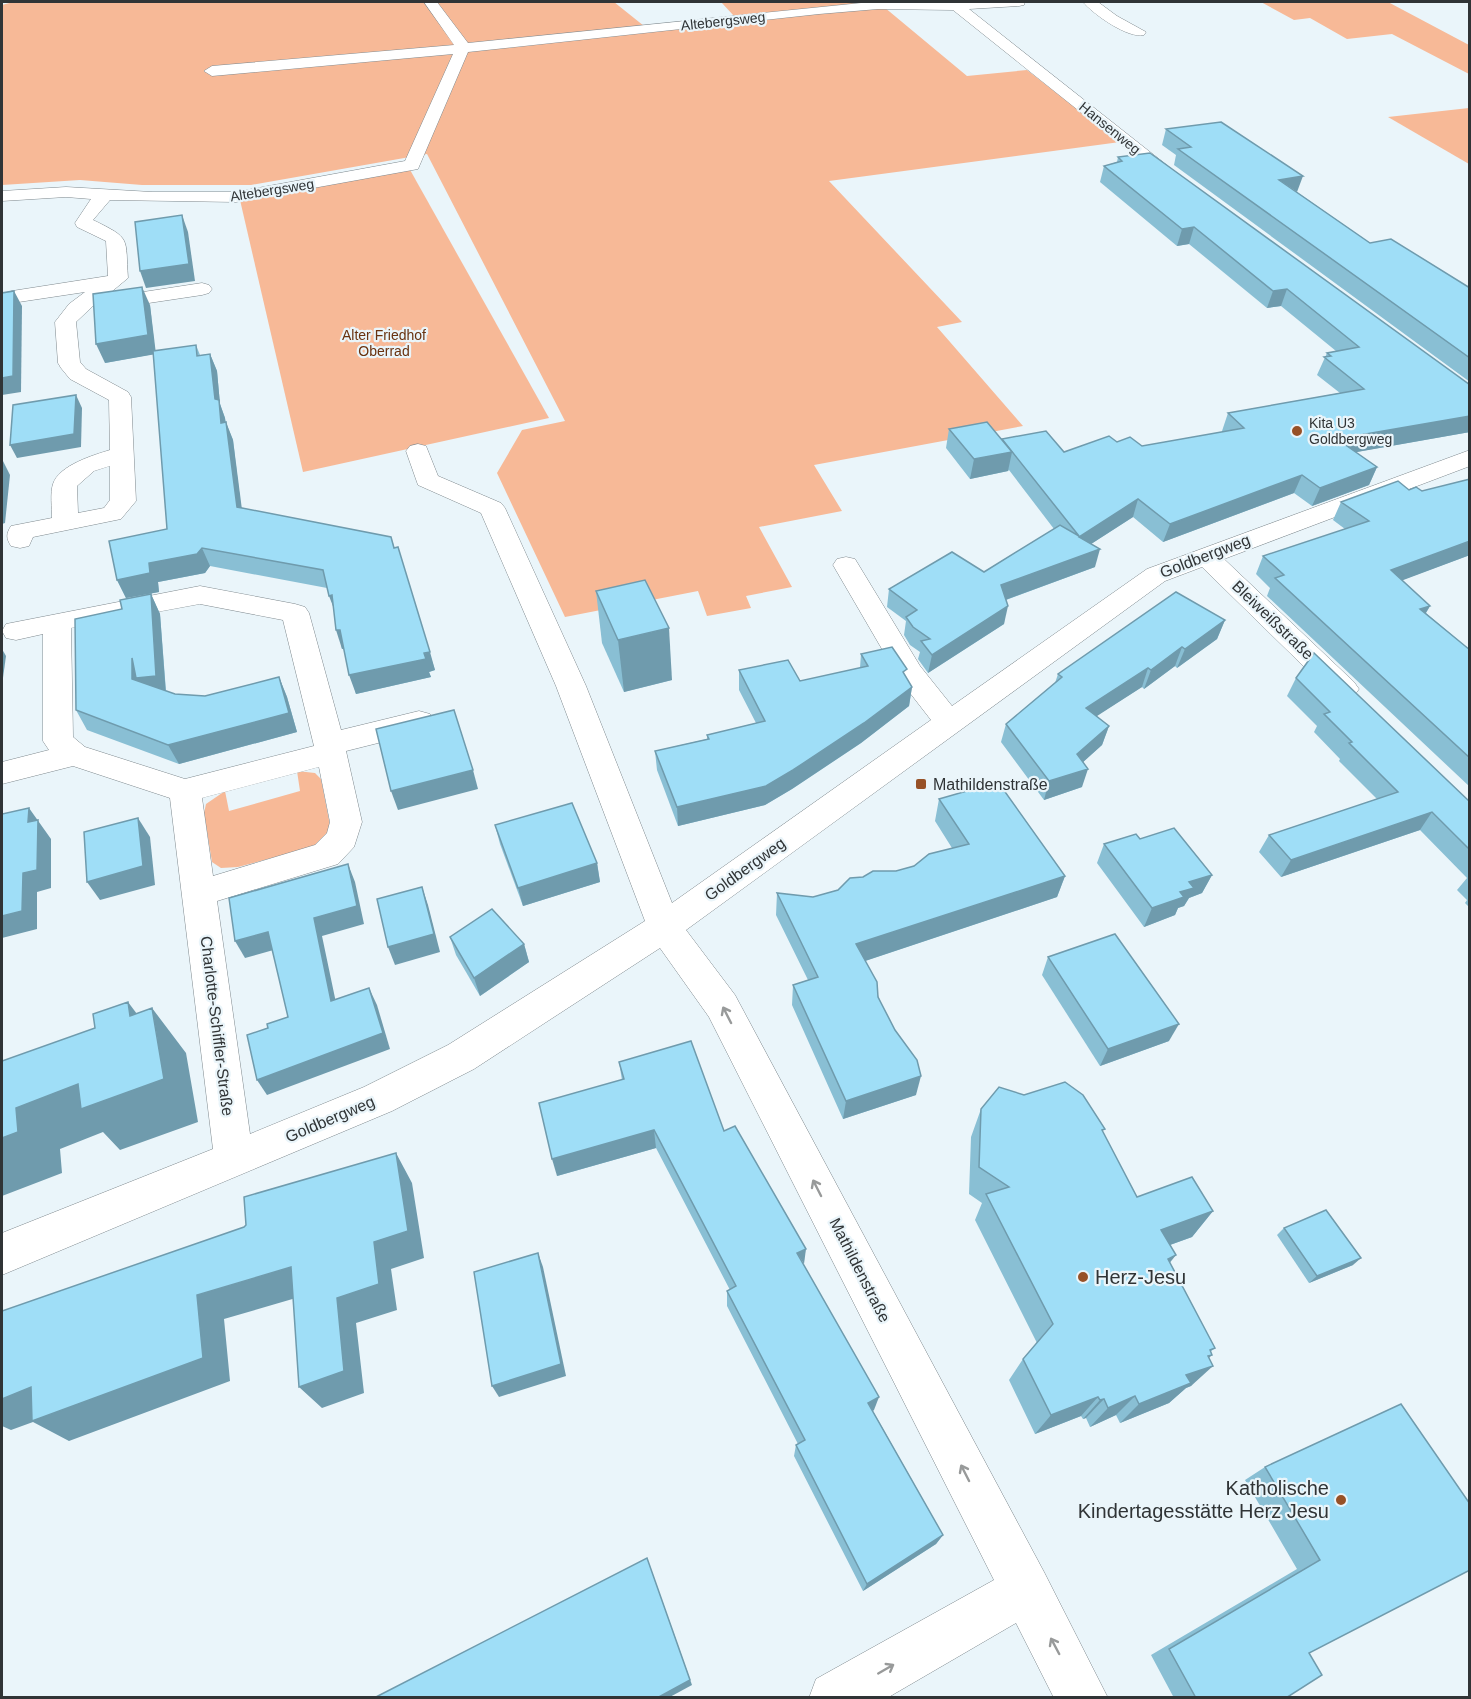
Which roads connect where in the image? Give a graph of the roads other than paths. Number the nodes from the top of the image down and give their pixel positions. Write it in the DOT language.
graph roads {
  1 [pos="430,2"];
  2 [pos="1018,2"];
  3 [pos="1090,2"];
  4 [pos="956,6"];
  5 [pos="1139,32"];
  6 [pos="463,47"];
  7 [pos="212,71"];
  8 [pos="105,195"];
  9 [pos="1196,195"];
  10 [pos="2,196"];
  11 [pos="113,281"];
  12 [pos="202,289"];
  13 [pos="12,297"];
  14 [pos="76,308"];
  15 [pos="418,451"];
  16 [pos="122,454"];
  17 [pos="1470,457"];
  18 [pos="65,523"];
  19 [pos="20,540"];
  20 [pos="1205,555"];
  21 [pos="846,565"];
  22 [pos="57,622"];
  23 [pos="16,631"];
  24 [pos="1367,711"];
  25 [pos="442,717"];
  26 [pos="949,722"];
  27 [pos="330,748"];
  28 [pos="74,756"];
  29 [pos="2,773"];
  30 [pos="185,791"];
  31 [pos="200,892"];
  32 [pos="664,927"];
  33 [pos="234,1160"];
  34 [pos="2,1254"];
  35 [pos="1026,1590"];
  36 [pos="835,1698"];
  37 [pos="1082,1698"];
  1 -- 6 [label="street"];
  2 -- 4 [label="street, Altebergsweg"];
  3 -- 5 [label="street"];
  4 -- 6 [label="street, Altebergsweg"];
  4 -- 9 [label="street, Hansenweg"];
  6 -- 7 [label="street"];
  6 -- 8 [label="street, Altebergsweg"];
  8 -- 10 [label="street, Altebergsweg"];
  8 -- 11 [label="street"];
  11 -- 13 [label="street"];
  11 -- 14 [label="street"];
  12 -- 14 [label="street"];
  14 -- 16 [label="street"];
  15 -- 32 [label="street, Mathildenstraße"];
  16 -- 18 [label="street"];
  16 -- 18 [label="street"];
  17 -- 20 [label="street, Goldbergweg"];
  18 -- 19 [label="street"];
  20 -- 24 [label="street, Bleiweißstraße"];
  20 -- 26 [label="street, Goldbergweg"];
  21 -- 26 [label="street"];
  22 -- 23 [label="street"];
  22 -- 27 [label="street"];
  22 -- 28 [label="street"];
  25 -- 27 [label="street"];
  26 -- 32 [label="street, Goldbergweg"];
  27 -- 30 [label="street"];
  27 -- 31 [label="street"];
  28 -- 29 [label="street"];
  28 -- 30 [label="street"];
  30 -- 31 [label="street, Charlotte-Schiffler-Straße"];
  31 -- 33 [label="street, Charlotte-Schiffler-Straße"];
  32 -- 33 [label="street, Goldbergweg"];
  35 -- 32 [label="street, Mathildenstraße, one-way"];
  33 -- 34 [label="street, Goldbergweg"];
  36 -- 35 [label="street, one-way"];
  37 -- 35 [label="street, Mathildenstraße, one-way"];
}
